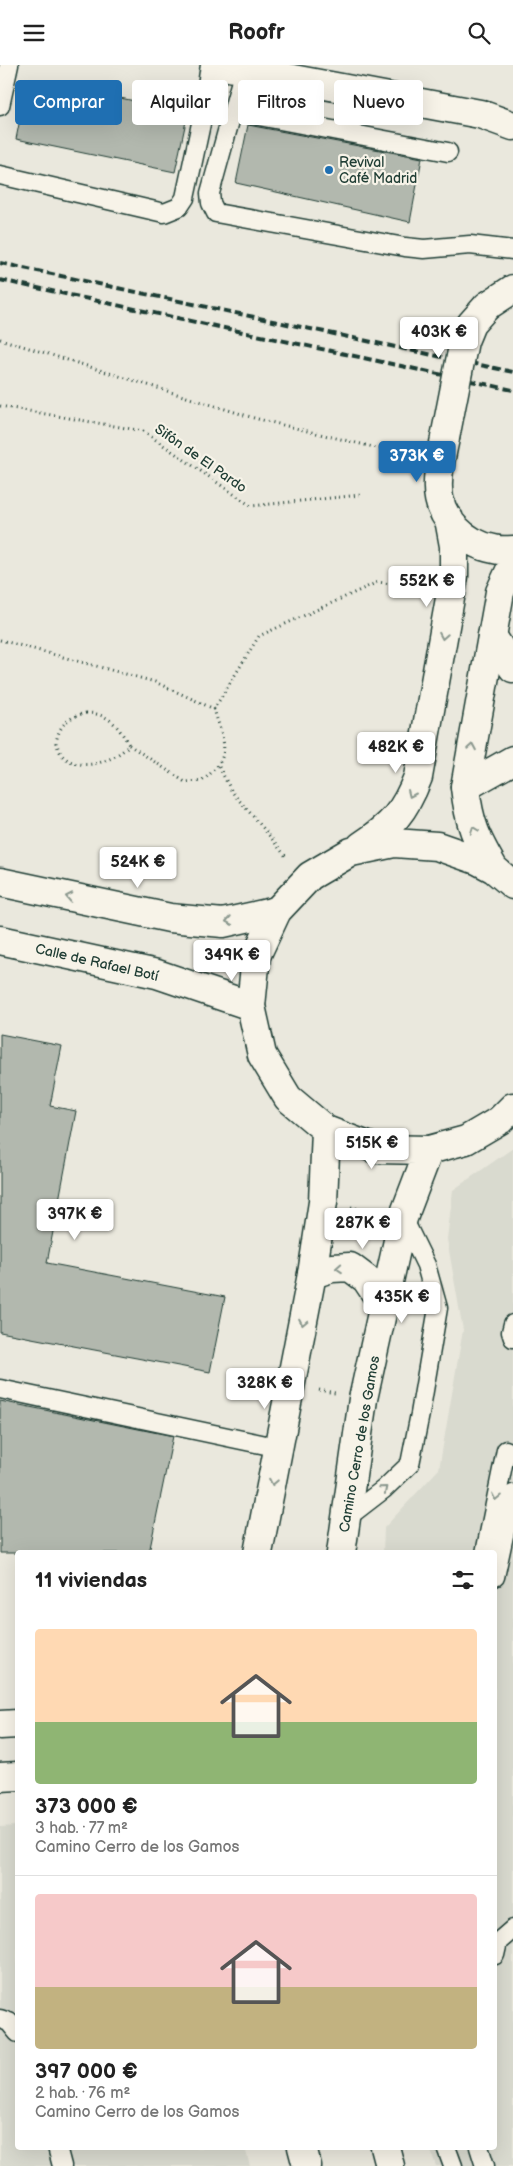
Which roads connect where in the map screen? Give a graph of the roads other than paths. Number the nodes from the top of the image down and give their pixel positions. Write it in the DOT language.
graph roads {
  1 [pos="9,65"];
  2 [pos="210,65"];
  3 [pos="231,67"];
  4 [pos="0,106"];
  5 [pos="233,111"];
  6 [pos="513,127"];
  7 [pos="448,152"];
  8 [pos="0,175"];
  9 [pos="513,250"];
  10 [pos="505,296"];
  11 [pos="449,519"];
  12 [pos="513,550"];
  13 [pos="513,564"];
  14 [pos="492,636"];
  15 [pos="513,668"];
  16 [pos="513,761"];
  17 [pos="465,787"];
  18 [pos="351,852"];
  19 [pos="503,877"];
  20 [pos="0,883"];
  21 [pos="277,911"];
  22 [pos="0,940"];
  23 [pos="251,1006"];
  24 [pos="513,1107"];
  25 [pos="326,1130"];
  26 [pos="429,1150"];
  27 [pos="403,1218"];
  28 [pos="312,1274"];
  29 [pos="384,1307"];
  30 [pos="513,1324"];
  31 [pos="513,1338"];
  32 [pos="0,1389"];
  33 [pos="280,1448"];
  34 [pos="506,1449"];
  35 [pos="513,1494"];
  36 [pos="345,1519"];
  37 [pos="259,1550"];
  38 [pos="343,1550"];
  39 [pos="485,1550"];
  40 [pos="497,1568"];
  41 [pos="15,1724"];
  42 [pos="0,1725"];
  43 [pos="15,1776"];
  44 [pos="0,1777"];
  45 [pos="513,1929"];
  46 [pos="497,1946"];
  47 [pos="0,2019"];
  48 [pos="15,2029"];
  49 [pos="58,2150"];
  50 [pos="303,2150"];
  51 [pos="387,2150"];
  52 [pos="447,2150"];
  53 [pos="480,2150"];
  54 [pos="62,2166"];
  55 [pos="307,2166"];
  56 [pos="390,2166"];
  57 [pos="453,2166"];
  58 [pos="485,2166"];
  1 -- 4 [label="lane"];
  2 -- 8 [label="lane"];
  3 -- 5 [label="lane"];
  3 -- 6 [label="street"];
  5 -- 7 [label="lane"];
  5 -- 9 [label="lane"];
  10 -- 11 [label="street, bridge"];
  11 -- 12 [label="street"];
  11 -- 18 [label="street, one-way"];
  13 -- 14 [label="street"];
  14 -- 15 [label="street"];
  17 -- 14 [label="street, one-way"];
  16 -- 17 [label="street"];
  19 -- 17 [label="street, one-way"];
  18 -- 19 [label="street"];
  18 -- 21 [label="street"];
  21 -- 20 [label="street, one-way"];
  21 -- 23 [label="street"];
  22 -- 23 [label="street, Calle de Rafael Botí"];
  23 -- 25 [label="street"];
  24 -- 26 [label="street"];
  25 -- 26 [label="street"];
  25 -- 28 [label="street"];
  26 -- 27 [label="street, Camino Cerro de los Gamos"];
  27 -- 29 [label="street, Camino Cerro de los Gamos"];
  36 -- 27 [label="lane, one-way"];
  29 -- 28 [label="street, one-way"];
  28 -- 33 [label="street, one-way"];
  29 -- 36 [label="street, Camino Cerro de los Gamos"];
  30 -- 31 [label="lane"];
  32 -- 33 [label="lane"];
  33 -- 37 [label="street, one-way"];
  34 -- 39 [label="lane, one-way"];
  35 -- 40 [label="lane"];
  36 -- 38 [label="street, Camino Cerro de los Gamos"];
  41 -- 42 [label="street"];
  43 -- 44 [label="street"];
  45 -- 46 [label="lane"];
  47 -- 48 [label="lane"];
  49 -- 54 [label="lane"];
  50 -- 55 [label="street"];
  51 -- 56 [label="street"];
  52 -- 57 [label="lane"];
  53 -- 58 [label="lane"];
}
